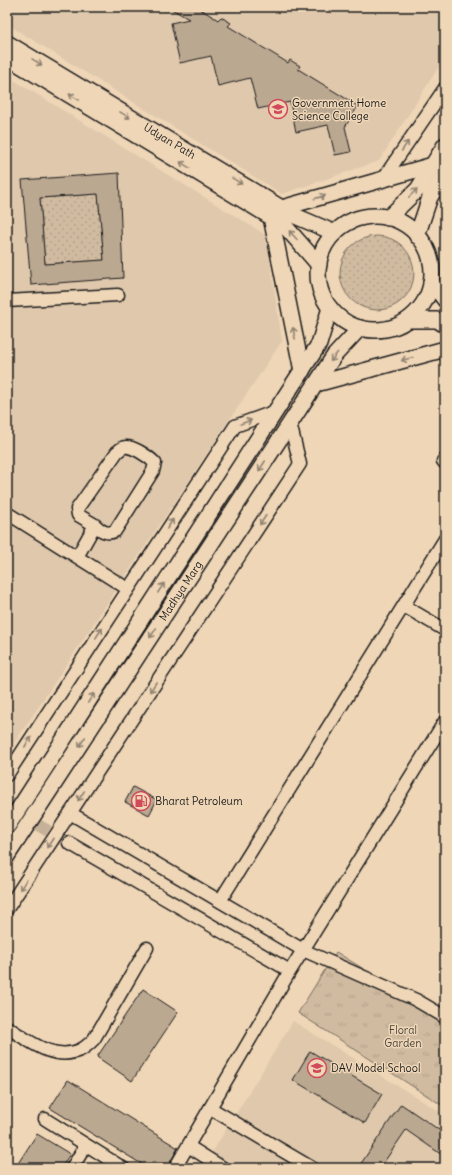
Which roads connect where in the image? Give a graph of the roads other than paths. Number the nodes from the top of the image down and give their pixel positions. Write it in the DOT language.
graph roads {
  1 [pos="7,43"];
  2 [pos="7,57"];
  3 [pos="445,88"];
  4 [pos="445,145"];
  5 [pos="442,173"];
  6 [pos="384,179"];
  7 [pos="276,212"];
  8 [pos="388,218"];
  9 [pos="335,233"];
  10 [pos="417,236"];
  11 [pos="319,265"];
  12 [pos="431,282"];
  13 [pos="118,295"];
  14 [pos="445,300"];
  15 [pos="7,301"];
  16 [pos="330,308"];
  17 [pos="408,320"];
  18 [pos="445,325"];
  19 [pos="360,328"];
  20 [pos="445,349"];
  21 [pos="302,371"];
  22 [pos="316,384"];
  23 [pos="276,411"];
  24 [pos="290,423"];
  25 [pos="7,513"];
  26 [pos="95,525"];
  27 [pos="445,539"];
  28 [pos="77,557"];
  29 [pos="128,589"];
  30 [pos="404,606"];
  31 [pos="445,630"];
  32 [pos="443,729"];
  33 [pos="7,775"];
  34 [pos="70,812"];
  35 [pos="7,827"];
  36 [pos="69,843"];
  37 [pos="7,856"];
  38 [pos="220,901"];
  39 [pos="7,909"];
  40 [pos="147,948"];
  41 [pos="303,950"];
  42 [pos="290,971"];
  43 [pos="445,1017"];
  44 [pos="7,1027"];
  45 [pos="210,1108"];
  46 [pos="45,1119"];
  47 [pos="86,1145"];
  48 [pos="188,1146"];
  49 [pos="72,1168"];
  50 [pos="123,1168"];
  51 [pos="175,1168"];
  52 [pos="223,1168"];
  53 [pos="312,1168"];
  1 -- 7 [label="main road, Udyan Path, one-way"];
  7 -- 2 [label="main road, Udyan Path, one-way"];
  6 -- 3 [label="street, one-way"];
  4 -- 5 [label="main road"];
  5 -- 6 [label="main road"];
  8 -- 5 [label="main road, one-way"];
  5 -- 10 [label="main road"];
  7 -- 6 [label="main road, one-way"];
  7 -- 9 [label="main road, Udyan Path"];
  11 -- 7 [label="main road, Udyan Path, one-way"];
  21 -- 7 [label="main road, one-way"];
  8 -- 9 [label="main road"];
  8 -- 10 [label="main road"];
  9 -- 11 [label="main road"];
  10 -- 12 [label="main road"];
  11 -- 16 [label="main road"];
  12 -- 14 [label="main road"];
  12 -- 17 [label="main road"];
  13 -- 15 [label="street"];
  16 -- 19 [label="main road"];
  16 -- 21 [label="main road, Madhya Marg"];
  17 -- 18 [label="main road"];
  17 -- 19 [label="main road"];
  19 -- 22 [label="main road, Madhya Marg, one-way"];
  20 -- 22 [label="main road, one-way"];
  21 -- 23 [label="main road, Madhya Marg"];
  22 -- 24 [label="main road, Madhya Marg"];
  29 -- 23 [label="street, one-way"];
  35 -- 23 [label="main road, Madhya Marg, one-way"];
  24 -- 34 [label="street, one-way"];
  24 -- 37 [label="main road, Madhya Marg, one-way"];
  25 -- 28 [label="street"];
  26 -- 26 [label="street"];
  26 -- 28 [label="street"];
  27 -- 30 [label="street"];
  28 -- 29 [label="street"];
  33 -- 29 [label="street, one-way"];
  30 -- 31 [label="street"];
  30 -- 38 [label="street"];
  32 -- 41 [label="street"];
  34 -- 38 [label="street"];
  34 -- 39 [label="street, one-way"];
  36 -- 42 [label="street"];
  38 -- 41 [label="street"];
  40 -- 44 [label="street"];
  41 -- 42 [label="street"];
  41 -- 43 [label="street"];
  42 -- 45 [label="street"];
  45 -- 48 [label="street"];
  45 -- 53 [label="street"];
  46 -- 47 [label="street"];
  47 -- 49 [label="street"];
  47 -- 50 [label="street"];
  48 -- 51 [label="street"];
  48 -- 52 [label="street"];
}
